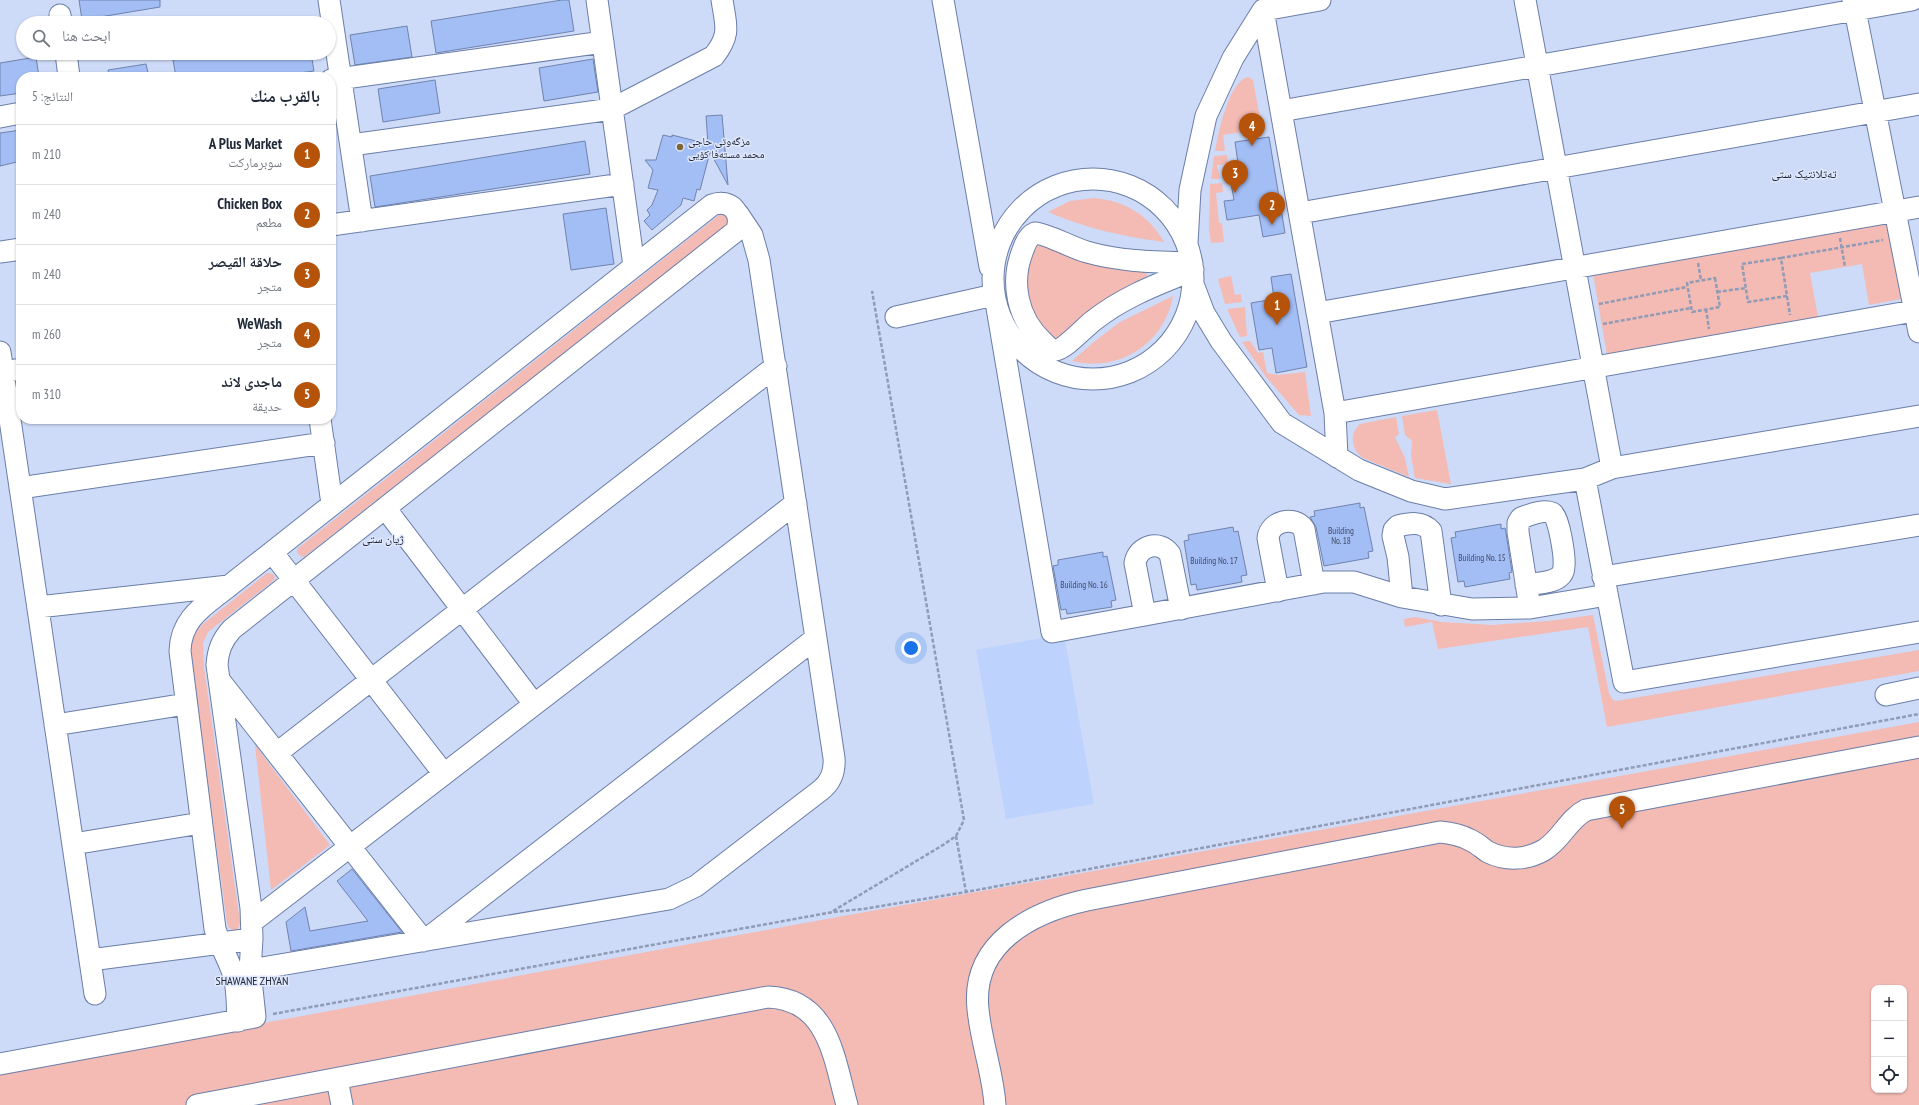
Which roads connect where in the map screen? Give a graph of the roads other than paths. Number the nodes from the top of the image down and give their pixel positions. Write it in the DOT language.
graph roads {
  1 [pos="597,0"];
  2 [pos="722,0"];
  3 [pos="943,0"];
  4 [pos="1320,0"];
  5 [pos="1525,0"];
  6 [pos="1912,0"];
  7 [pos="335,1"];
  8 [pos="1854,5"];
  9 [pos="1264,10"];
  10 [pos="335,16"];
  11 [pos="603,42"];
  12 [pos="67,60"];
  13 [pos="336,60"];
  14 [pos="1537,66"];
  15 [pos="68,72"];
  16 [pos="336,72"];
  17 [pos="336,79"];
  18 [pos="1919,104"];
  19 [pos="612,109"];
  20 [pos="1281,111"];
  21 [pos="1875,112"];
  22 [pos="16,114"];
  23 [pos="0,117"];
  24 [pos="351,145"];
  25 [pos="1556,168"];
  26 [pos="623,184"];
  27 [pos="1190,190"];
  28 [pos="1159,204"];
  29 [pos="1919,208"];
  30 [pos="1896,212"];
  31 [pos="1300,213"];
  32 [pos="738,214"];
  33 [pos="362,221"];
  34 [pos="336,224"];
  35 [pos="1186,243"];
  36 [pos="16,249"];
  37 [pos="0,252"];
  38 [pos="634,266"];
  39 [pos="1575,268"];
  40 [pos="1193,272"];
  41 [pos="994,295"];
  42 [pos="1917,310"];
  43 [pos="1317,313"];
  44 [pos="896,317"];
  45 [pos="1181,327"];
  46 [pos="1213,328"];
  47 [pos="1919,332"];
  48 [pos="8,364"];
  49 [pos="776,366"];
  50 [pos="1594,367"];
  51 [pos="1335,413"];
  52 [pos="1919,416"];
  53 [pos="321,424"];
  54 [pos="324,443"];
  55 [pos="1338,457"];
  56 [pos="1612,468"];
  57 [pos="1584,480"];
  58 [pos="20,488"];
  59 [pos="796,503"];
  60 [pos="332,504"];
  61 [pos="386,508"];
  62 [pos="1919,525"];
  63 [pos="272,552"];
  64 [pos="294,580"];
  65 [pos="1314,584"];
  66 [pos="1526,585"];
  67 [pos="230,586"];
  68 [pos="1605,586"];
  69 [pos="1278,591"];
  70 [pos="1402,597"];
  71 [pos="1441,605"];
  72 [pos="38,607"];
  73 [pos="1530,608"];
  74 [pos="462,609"];
  75 [pos="1181,609"];
  76 [pos="1145,615"];
  77 [pos="1919,632"];
  78 [pos="816,638"];
  79 [pos="219,680"];
  80 [pos="371,680"];
  81 [pos="1919,688"];
  82 [pos="1886,695"];
  83 [pos="186,704"];
  84 [pos="534,704"];
  85 [pos="55,725"];
  86 [pos="1919,747"];
  87 [pos="276,753"];
  88 [pos="444,774"];
  89 [pos="202,823"];
  90 [pos="73,844"];
  91 [pos="350,847"];
  92 [pos="252,930"];
  93 [pos="219,942"];
  94 [pos="424,942"];
  95 [pos="90,960"];
  96 [pos="250,970"];
  97 [pos="95,994"];
  98 [pos="247,1019"];
  99 [pos="0,1064"];
  100 [pos="337,1079"];
  101 [pos="197,1105"];
  102 [pos="342,1105"];
  103 [pos="847,1105"];
  104 [pos="996,1105"];
  1 -- 11 [label="street"];
  2 -- 19 [label="street"];
  3 -- 41 [label="street"];
  4 -- 9 [label="street"];
  5 -- 14 [label="street"];
  6 -- 8 [label="street"];
  7 -- 10 [label="street"];
  8 -- 14 [label="street"];
  8 -- 21 [label="street"];
  9 -- 20 [label="street"];
  9 -- 27 [label="street"];
  11 -- 17 [label="street"];
  11 -- 19 [label="street"];
  12 -- 15 [label="street"];
  13 -- 16 [label="street"];
  14 -- 20 [label="street"];
  14 -- 25 [label="street"];
  17 -- 24 [label="street"];
  18 -- 21 [label="street"];
  19 -- 24 [label="street"];
  19 -- 26 [label="street"];
  20 -- 31 [label="street"];
  21 -- 25 [label="street"];
  21 -- 30 [label="street"];
  22 -- 23 [label="street"];
  24 -- 33 [label="street"];
  25 -- 31 [label="street"];
  25 -- 39 [label="street"];
  26 -- 33 [label="street"];
  26 -- 38 [label="street"];
  27 -- 28 [label="street"];
  27 -- 35 [label="street"];
  28 -- 35 [label="street"];
  28 -- 41 [label="street"];
  29 -- 30 [label="street"];
  30 -- 39 [label="street"];
  30 -- 42 [label="street"];
  31 -- 43 [label="street"];
  32 -- 38 [label="street"];
  32 -- 49 [label="street"];
  32 -- 61 [label="street"];
  33 -- 34 [label="street"];
  35 -- 40 [label="street"];
  36 -- 37 [label="street"];
  38 -- 60 [label="street"];
  39 -- 43 [label="street"];
  39 -- 50 [label="street"];
  40 -- 40 [label="street"];
  40 -- 45 [label="street"];
  40 -- 46 [label="street"];
  41 -- 44 [label="street"];
  41 -- 45 [label="street"];
  41 -- 76 [label="street"];
  42 -- 47 [label="street"];
  42 -- 50 [label="street"];
  43 -- 51 [label="street"];
  45 -- 46 [label="street"];
  46 -- 55 [label="street"];
  48 -- 58 [label="street"];
  49 -- 59 [label="street"];
  49 -- 74 [label="street"];
  50 -- 51 [label="street"];
  50 -- 56 [label="street"];
  51 -- 55 [label="street"];
  52 -- 56 [label="street"];
  53 -- 54 [label="street"];
  54 -- 58 [label="street"];
  54 -- 60 [label="street"];
  55 -- 57 [label="street"];
  56 -- 57 [label="street"];
  57 -- 68 [label="street"];
  58 -- 72 [label="street"];
  59 -- 78 [label="street"];
  59 -- 84 [label="street"];
  60 -- 63 [label="street"];
  61 -- 64 [label="street"];
  61 -- 74 [label="street"];
  62 -- 68 [label="street"];
  63 -- 64 [label="street"];
  63 -- 67 [label="street"];
  64 -- 79 [label="street"];
  64 -- 80 [label="street"];
  65 -- 69 [label="street"];
  65 -- 69 [label="street"];
  65 -- 70 [label="street"];
  66 -- 73 [label="street"];
  67 -- 72 [label="street"];
  67 -- 83 [label="street"];
  68 -- 73 [label="street"];
  68 -- 77 [label="street"];
  69 -- 75 [label="street"];
  70 -- 71 [label="street"];
  70 -- 71 [label="street"];
  71 -- 73 [label="street"];
  72 -- 85 [label="street"];
  74 -- 80 [label="street"];
  74 -- 84 [label="street"];
  75 -- 76 [label="street"];
  75 -- 76 [label="street"];
  78 -- 94 [label="street"];
  78 -- 94 [label="street"];
  79 -- 87 [label="street"];
  79 -- 92 [label="street"];
  80 -- 87 [label="street"];
  80 -- 88 [label="street"];
  81 -- 82 [label="street"];
  83 -- 85 [label="street"];
  83 -- 89 [label="street"];
  84 -- 88 [label="street"];
  85 -- 90 [label="street"];
  86 -- 104 [label="street"];
  87 -- 91 [label="street"];
  88 -- 91 [label="street"];
  89 -- 90 [label="street"];
  89 -- 93 [label="street"];
  90 -- 95 [label="street"];
  91 -- 92 [label="street"];
  91 -- 94 [label="street"];
  92 -- 93 [label="street"];
  92 -- 96 [label="street"];
  93 -- 95 [label="street"];
  93 -- 98 [label="street"];
  94 -- 96 [label="street"];
  95 -- 97 [label="street"];
  96 -- 98 [label="street"];
  98 -- 99 [label="street"];
  100 -- 101 [label="street"];
  100 -- 102 [label="street"];
  100 -- 103 [label="street"];
}
